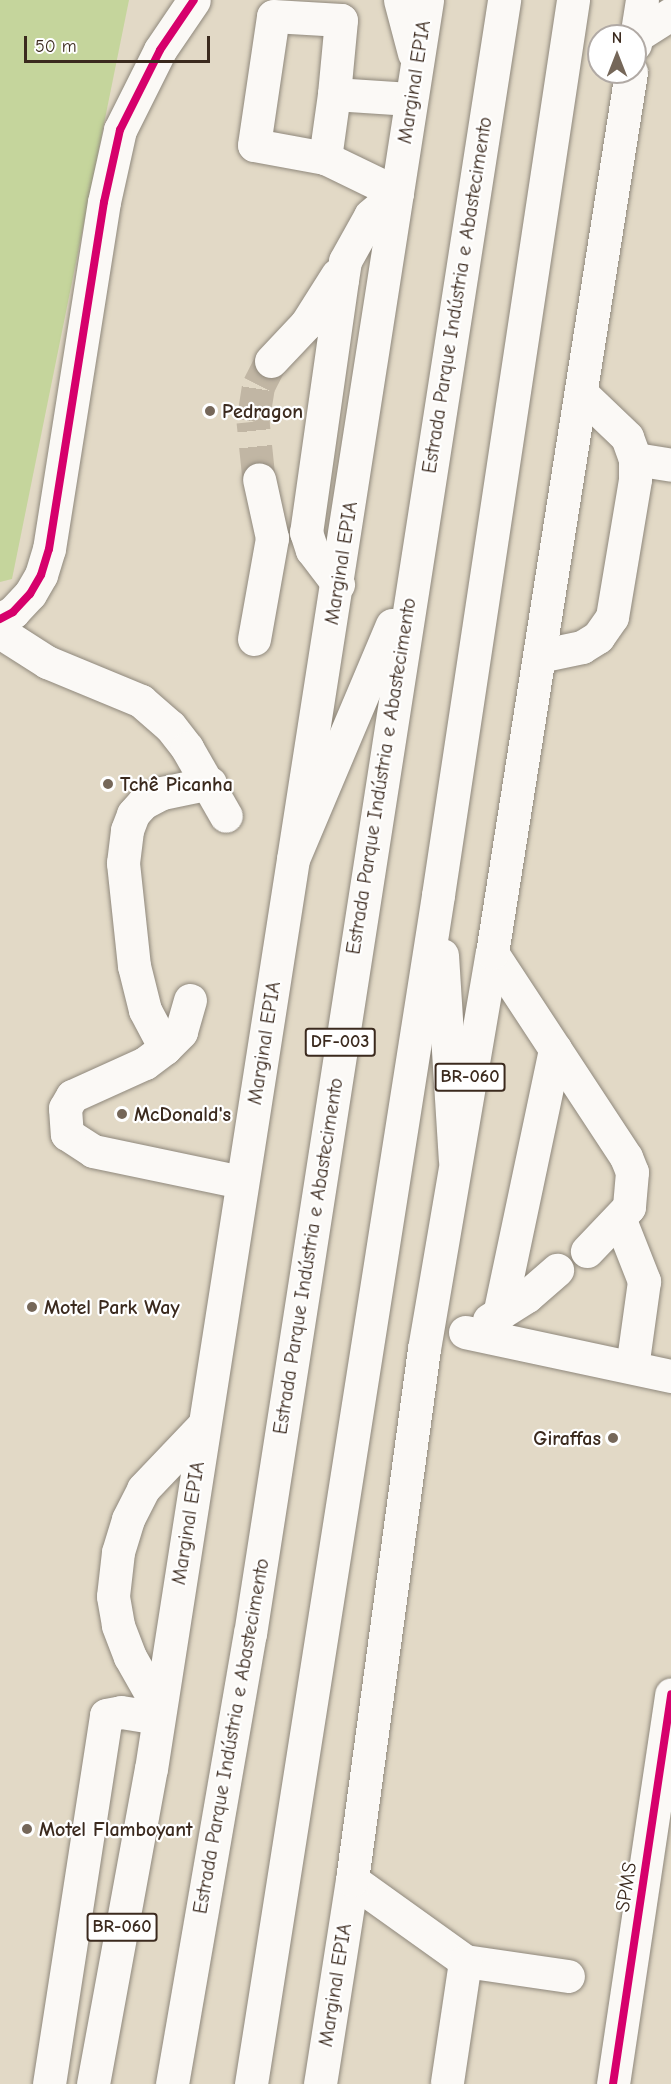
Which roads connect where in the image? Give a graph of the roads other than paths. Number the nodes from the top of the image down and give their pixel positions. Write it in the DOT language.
graph roads {
  1 [pos="194,0"];
  2 [pos="400,0"];
  3 [pos="427,0"];
  4 [pos="504,0"];
  5 [pos="573,0"];
  6 [pos="642,0"];
  7 [pos="671,15"];
  8 [pos="638,24"];
  9 [pos="647,32"];
  10 [pos="417,65"];
  11 [pos="629,84"];
  12 [pos="334,94"];
  13 [pos="410,99"];
  14 [pos="325,158"];
  15 [pos="397,193"];
  16 [pos="345,261"];
  17 [pos="271,361"];
  18 [pos="580,393"];
  19 [pos="635,459"];
  20 [pos="671,465"];
  21 [pos="259,479"];
  22 [pos="271,530"];
  23 [pos="307,541"];
  24 [pos="412,579"];
  25 [pos="338,584"];
  26 [pos="0,618"];
  27 [pos="0,632"];
  28 [pos="254,639"];
  29 [pos="539,656"];
  30 [pos="210,783"];
  31 [pos="226,816"];
  32 [pos="293,859"];
  33 [pos="438,895"];
  34 [pos="492,953"];
  35 [pos="190,1000"];
  36 [pos="165,1048"];
  37 [pos="555,1049"];
  38 [pos="455,1160"];
  39 [pos="242,1182"];
  40 [pos="620,1220"];
  41 [pos="587,1251"];
  42 [pos="557,1270"];
  43 [pos="499,1315"];
  44 [pos="465,1332"];
  45 [pos="424,1349"];
  46 [pos="632,1367"];
  47 [pos="671,1376"];
  48 [pos="203,1426"];
  49 [pos="671,1694"];
  50 [pos="158,1713"];
  51 [pos="352,1880"];
  52 [pos="465,1961"];
  53 [pos="568,1976"];
  54 [pos="441,2083"];
  55 [pos="49,2084"];
  56 [pos="93,2084"];
  57 [pos="172,2084"];
  58 [pos="251,2084"];
  59 [pos="320,2084"];
  60 [pos="613,2084"];
  1 -- 26 [label="main road"];
  2 -- 10 [label="main road"];
  3 -- 10 [label="main road, Marginal EPIA / BR-060"];
  4 -- 24 [label="main road, Estrada Parque Indústria e Abastecimento / DF-003"];
  5 -- 33 [label="main road"];
  6 -- 8 [label="main road"];
  7 -- 9 [label="main road"];
  10 -- 13 [label="main road, Marginal EPIA / BR-060"];
  11 -- 18 [label="main road, Marginal EPIA / BR-060"];
  12 -- 13 [label="main road"];
  12 -- 14 [label="main road"];
  12 -- 14 [label="main road"];
  13 -- 15 [label="main road, Marginal EPIA / BR-060"];
  14 -- 15 [label="main road"];
  15 -- 16 [label="main road"];
  15 -- 25 [label="main road, Marginal EPIA / BR-060"];
  16 -- 17 [label="main road"];
  16 -- 23 [label="main road"];
  18 -- 19 [label="main road"];
  18 -- 29 [label="main road, Marginal EPIA / BR-060"];
  19 -- 20 [label="main road"];
  19 -- 29 [label="main road"];
  21 -- 22 [label="main road"];
  22 -- 23 [label="main road"];
  22 -- 28 [label="main road"];
  23 -- 25 [label="main road"];
  24 -- 32 [label="main road"];
  24 -- 57 [label="main road, Estrada Parque Indústria e Abastecimento / DF-003"];
  25 -- 32 [label="main road, Marginal EPIA / BR-060"];
  27 -- 30 [label="main road"];
  29 -- 34 [label="main road, Marginal EPIA / BR-060"];
  30 -- 31 [label="main road"];
  30 -- 36 [label="main road"];
  32 -- 39 [label="main road, Marginal EPIA / BR-060"];
  33 -- 38 [label="main road"];
  33 -- 58 [label="main road"];
  34 -- 37 [label="main road"];
  34 -- 38 [label="main road, Marginal EPIA / BR-060"];
  35 -- 36 [label="main road"];
  36 -- 39 [label="main road"];
  37 -- 40 [label="main road"];
  37 -- 43 [label="main road"];
  38 -- 45 [label="main road, Marginal EPIA / BR-060"];
  39 -- 48 [label="main road, Marginal EPIA / BR-060"];
  40 -- 41 [label="main road"];
  40 -- 46 [label="main road"];
  42 -- 43 [label="main road"];
  43 -- 44 [label="main road"];
  44 -- 45 [label="main road"];
  44 -- 46 [label="main road"];
  45 -- 51 [label="main road, Marginal EPIA / BR-060"];
  46 -- 47 [label="main road"];
  48 -- 50 [label="main road, Marginal EPIA / BR-060"];
  48 -- 50 [label="main road"];
  49 -- 60 [label="main road, SPMS"];
  50 -- 55 [label="main road"];
  50 -- 56 [label="main road, Marginal EPIA / BR-060"];
  51 -- 52 [label="main road"];
  51 -- 59 [label="main road, Marginal EPIA / BR-060"];
  52 -- 53 [label="main road"];
  52 -- 54 [label="main road"];
}
